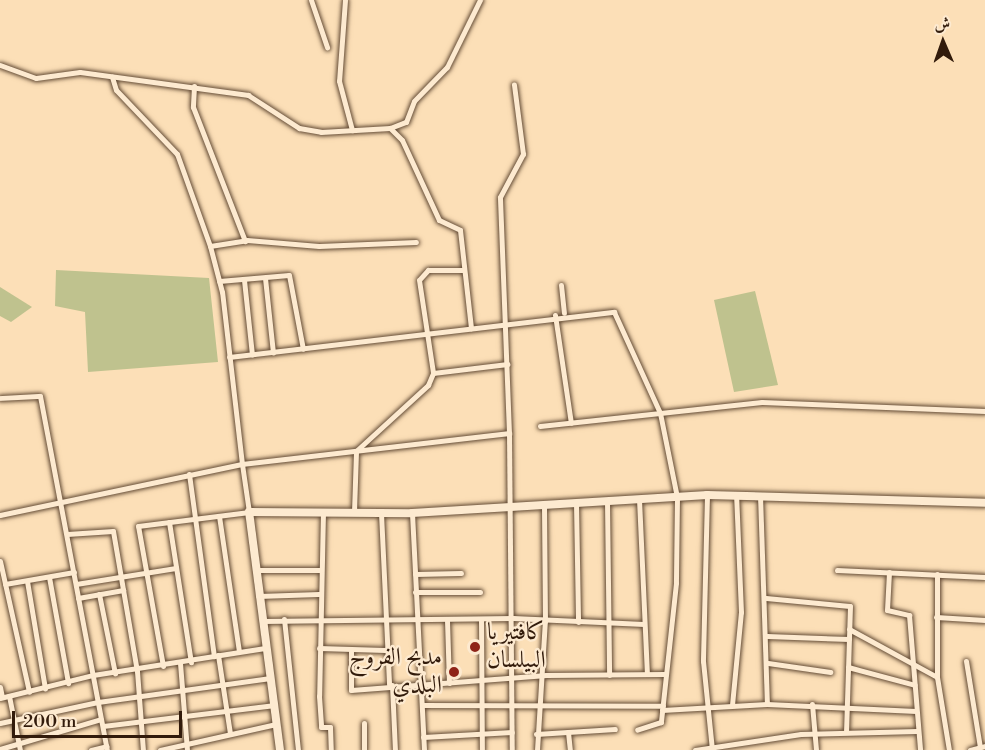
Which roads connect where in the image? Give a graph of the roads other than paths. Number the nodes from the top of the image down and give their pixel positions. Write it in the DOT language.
graph roads {
  1 [pos="311,0"];
  2 [pos="345,0"];
  3 [pos="480,0"];
  4 [pos="327,47"];
  5 [pos="0,65"];
  6 [pos="112,77"];
  7 [pos="514,85"];
  8 [pos="195,86"];
  9 [pos="390,128"];
  10 [pos="352,130"];
  11 [pos="245,241"];
  12 [pos="416,242"];
  13 [pos="210,246"];
  14 [pos="464,270"];
  15 [pos="265,278"];
  16 [pos="244,280"];
  17 [pos="219,281"];
  18 [pos="561,285"];
  19 [pos="564,313"];
  20 [pos="555,315"];
  21 [pos="506,321"];
  22 [pos="471,328"];
  23 [pos="425,332"];
  24 [pos="303,350"];
  25 [pos="273,353"];
  26 [pos="252,355"];
  27 [pos="229,357"];
  28 [pos="507,364"];
  29 [pos="433,373"];
  30 [pos="0,398"];
  31 [pos="985,411"];
  32 [pos="660,413"];
  33 [pos="571,423"];
  34 [pos="540,426"];
  35 [pos="509,433"];
  36 [pos="356,451"];
  37 [pos="242,464"];
  38 [pos="189,474"];
  39 [pos="707,495"];
  40 [pos="736,495"];
  41 [pos="760,495"];
  42 [pos="677,496"];
  43 [pos="639,499"];
  44 [pos="607,501"];
  45 [pos="62,503"];
  46 [pos="576,503"];
  47 [pos="985,503"];
  48 [pos="544,505"];
  49 [pos="510,507"];
  50 [pos="249,512"];
  51 [pos="354,512"];
  52 [pos="323,513"];
  53 [pos="381,513"];
  54 [pos="412,513"];
  55 [pos="0,516"];
  56 [pos="219,516"];
  57 [pos="194,519"];
  58 [pos="169,522"];
  59 [pos="67,534"];
  60 [pos="0,561"];
  61 [pos="176,568"];
  62 [pos="255,570"];
  63 [pos="321,570"];
  64 [pos="837,570"];
  65 [pos="74,572"];
  66 [pos="889,572"];
  67 [pos="146,573"];
  68 [pos="461,573"];
  69 [pos="415,574"];
  70 [pos="936,574"];
  71 [pos="49,577"];
  72 [pos="121,577"];
  73 [pos="985,577"];
  74 [pos="27,580"];
  75 [pos="5,584"];
  76 [pos="76,584"];
  77 [pos="123,590"];
  78 [pos="415,592"];
  79 [pos="480,592"];
  80 [pos="99,594"];
  81 [pos="319,594"];
  82 [pos="258,596"];
  83 [pos="78,598"];
  84 [pos="766,598"];
  85 [pos="936,617"];
  86 [pos="320,618"];
  87 [pos="513,618"];
  88 [pos="284,619"];
  89 [pos="385,620"];
  90 [pos="417,620"];
  91 [pos="447,620"];
  92 [pos="481,620"];
  93 [pos="985,620"];
  94 [pos="261,621"];
  95 [pos="545,621"];
  96 [pos="578,622"];
  97 [pos="608,623"];
  98 [pos="644,624"];
  99 [pos="849,629"];
  100 [pos="767,636"];
  101 [pos="849,639"];
  102 [pos="266,648"];
  103 [pos="319,648"];
  104 [pos="351,649"];
  105 [pos="385,650"];
  106 [pos="239,651"];
  107 [pos="216,655"];
  108 [pos="966,661"];
  109 [pos="190,662"];
  110 [pos="180,663"];
  111 [pos="768,663"];
  112 [pos="914,665"];
  113 [pos="163,666"];
  114 [pos="848,667"];
  115 [pos="137,671"];
  116 [pos="830,672"];
  117 [pos="115,673"];
  118 [pos="647,674"];
  119 [pos="665,674"];
  120 [pos="93,675"];
  121 [pos="609,675"];
  122 [pos="541,677"];
  123 [pos="937,677"];
  124 [pos="270,678"];
  125 [pos="510,680"];
  126 [pos="480,681"];
  127 [pos="448,683"];
  128 [pos="68,684"];
  129 [pos="222,684"];
  130 [pos="420,684"];
  131 [pos="391,685"];
  132 [pos="915,685"];
  133 [pos="0,687"];
  134 [pos="45,689"];
  135 [pos="29,692"];
  136 [pos="181,692"];
  137 [pos="4,697"];
  138 [pos="139,698"];
  139 [pos="511,701"];
  140 [pos="98,702"];
  141 [pos="481,702"];
  142 [pos="767,704"];
  143 [pos="812,704"];
  144 [pos="846,704"];
  145 [pos="273,705"];
  146 [pos="422,705"];
  147 [pos="539,705"];
  148 [pos="732,705"];
  149 [pos="708,706"];
  150 [pos="226,707"];
  151 [pos="663,708"];
  152 [pos="916,711"];
  153 [pos="184,717"];
  154 [pos="101,719"];
  155 [pos="13,720"];
  156 [pos="0,723"];
  157 [pos="141,723"];
  158 [pos="364,723"];
  159 [pos="276,724"];
  160 [pos="103,726"];
  161 [pos="615,729"];
  162 [pos="637,730"];
  163 [pos="917,731"];
  164 [pos="512,732"];
  165 [pos="568,732"];
  166 [pos="846,732"];
  167 [pos="230,733"];
  168 [pos="536,734"];
  169 [pos="813,734"];
  170 [pos="481,735"];
  171 [pos="423,737"];
  172 [pos="187,747"];
  173 [pos="983,747"];
  174 [pos="19,748"];
  175 [pos="107,748"];
  176 [pos="712,748"];
  177 [pos="0,749"];
  178 [pos="91,750"];
  179 [pos="143,750"];
  180 [pos="159,750"];
  181 [pos="280,750"];
  182 [pos="298,750"];
  183 [pos="331,750"];
  184 [pos="364,750"];
  185 [pos="395,750"];
  186 [pos="424,750"];
  187 [pos="482,750"];
  188 [pos="512,750"];
  189 [pos="537,750"];
  190 [pos="570,750"];
  191 [pos="695,750"];
  192 [pos="816,750"];
  193 [pos="920,750"];
  194 [pos="949,750"];
  195 [pos="970,750"];
  1 -- 4 [label="street"];
  2 -- 10 [label="street"];
  3 -- 9 [label="street"];
  5 -- 6 [label="street"];
  6 -- 8 [label="street"];
  6 -- 13 [label="street"];
  7 -- 21 [label="street"];
  8 -- 10 [label="street"];
  8 -- 11 [label="street"];
  9 -- 10 [label="street"];
  9 -- 14 [label="street"];
  11 -- 12 [label="street"];
  11 -- 13 [label="street"];
  13 -- 17 [label="street"];
  14 -- 22 [label="street"];
  14 -- 23 [label="street"];
  15 -- 16 [label="street"];
  15 -- 24 [label="street"];
  15 -- 25 [label="street"];
  16 -- 17 [label="street"];
  16 -- 26 [label="street"];
  17 -- 27 [label="street"];
  18 -- 19 [label="street"];
  19 -- 20 [label="street"];
  19 -- 32 [label="street"];
  20 -- 21 [label="street"];
  20 -- 33 [label="street"];
  21 -- 22 [label="street"];
  21 -- 28 [label="street"];
  22 -- 23 [label="street"];
  23 -- 24 [label="street"];
  23 -- 29 [label="street"];
  24 -- 25 [label="street"];
  25 -- 26 [label="street"];
  26 -- 27 [label="street"];
  27 -- 37 [label="street"];
  28 -- 29 [label="street"];
  28 -- 35 [label="street"];
  29 -- 36 [label="street"];
  30 -- 45 [label="street"];
  31 -- 32 [label="street"];
  32 -- 33 [label="street"];
  32 -- 42 [label="street"];
  33 -- 34 [label="street"];
  35 -- 36 [label="street"];
  35 -- 49 [label="street"];
  36 -- 37 [label="street"];
  36 -- 51 [label="street"];
  37 -- 38 [label="street"];
  37 -- 50 [label="street"];
  38 -- 45 [label="street"];
  38 -- 57 [label="street"];
  39 -- 40 [label="street"];
  39 -- 42 [label="street"];
  39 -- 149 [label="street"];
  40 -- 41 [label="street"];
  40 -- 148 [label="street"];
  41 -- 47 [label="street"];
  41 -- 84 [label="street"];
  42 -- 43 [label="street"];
  42 -- 119 [label="street"];
  43 -- 44 [label="street"];
  43 -- 98 [label="street"];
  44 -- 46 [label="street"];
  44 -- 97 [label="street"];
  45 -- 55 [label="street"];
  45 -- 59 [label="street"];
  46 -- 48 [label="street"];
  46 -- 96 [label="street"];
  48 -- 49 [label="street"];
  48 -- 95 [label="street"];
  49 -- 54 [label="street"];
  49 -- 87 [label="street"];
  50 -- 52 [label="street"];
  50 -- 56 [label="street"];
  50 -- 62 [label="street"];
  51 -- 52 [label="street"];
  51 -- 53 [label="street"];
  52 -- 63 [label="street"];
  53 -- 54 [label="street"];
  53 -- 89 [label="street"];
  54 -- 69 [label="street"];
  56 -- 57 [label="street"];
  56 -- 106 [label="street"];
  57 -- 58 [label="street"];
  57 -- 107 [label="street"];
  58 -- 61 [label="street"];
  58 -- 67 [label="street"];
  59 -- 65 [label="street"];
  59 -- 72 [label="street"];
  60 -- 75 [label="street"];
  61 -- 67 [label="street"];
  61 -- 109 [label="street"];
  62 -- 63 [label="street"];
  62 -- 82 [label="street"];
  63 -- 81 [label="street"];
  64 -- 66 [label="street"];
  65 -- 71 [label="street"];
  65 -- 76 [label="street"];
  66 -- 70 [label="street"];
  66 -- 112 [label="street"];
  67 -- 72 [label="street"];
  67 -- 113 [label="street"];
  68 -- 69 [label="street"];
  69 -- 78 [label="street"];
  70 -- 73 [label="street"];
  70 -- 85 [label="street"];
  71 -- 74 [label="street"];
  71 -- 128 [label="street"];
  72 -- 76 [label="street"];
  72 -- 77 [label="street"];
  74 -- 75 [label="street"];
  74 -- 134 [label="street"];
  75 -- 135 [label="street"];
  76 -- 83 [label="street"];
  77 -- 80 [label="street"];
  77 -- 115 [label="street"];
  78 -- 79 [label="street"];
  78 -- 90 [label="street"];
  80 -- 83 [label="street"];
  80 -- 117 [label="street"];
  81 -- 82 [label="street"];
  81 -- 86 [label="street"];
  82 -- 94 [label="street"];
  83 -- 120 [label="street"];
  84 -- 99 [label="street"];
  84 -- 100 [label="street"];
  85 -- 93 [label="street"];
  85 -- 123 [label="street"];
  86 -- 88 [label="street"];
  86 -- 89 [label="street"];
  86 -- 103 [label="street"];
  87 -- 92 [label="street"];
  87 -- 95 [label="street"];
  87 -- 125 [label="street"];
  88 -- 94 [label="street"];
  88 -- 182 [label="street"];
  89 -- 90 [label="street"];
  89 -- 105 [label="street"];
  90 -- 91 [label="street"];
  90 -- 130 [label="street"];
  91 -- 92 [label="street"];
  91 -- 127 [label="street"];
  92 -- 126 [label="street"];
  94 -- 102 [label="street"];
  95 -- 96 [label="street"];
  95 -- 122 [label="street"];
  96 -- 97 [label="street"];
  97 -- 98 [label="street"];
  97 -- 121 [label="street"];
  98 -- 118 [label="street"];
  99 -- 101 [label="street"];
  99 -- 112 [label="street"];
  100 -- 101 [label="street"];
  100 -- 111 [label="street"];
  101 -- 114 [label="street"];
  102 -- 106 [label="street"];
  102 -- 124 [label="street"];
  103 -- 104 [label="street"];
  103 -- 183 [label="street"];
  104 -- 105 [label="street"];
  104 -- 131 [label="street"];
  105 -- 131 [label="street"];
  106 -- 107 [label="street"];
  107 -- 109 [label="street"];
  107 -- 129 [label="street"];
  108 -- 173 [label="street"];
  109 -- 110 [label="street"];
  110 -- 113 [label="street"];
  110 -- 136 [label="street"];
  111 -- 116 [label="street"];
  111 -- 142 [label="street"];
  112 -- 123 [label="street"];
  112 -- 132 [label="street"];
  113 -- 115 [label="street"];
  114 -- 132 [label="street"];
  114 -- 144 [label="street"];
  115 -- 117 [label="street"];
  115 -- 138 [label="street"];
  117 -- 120 [label="street"];
  118 -- 119 [label="street"];
  118 -- 121 [label="street"];
  119 -- 151 [label="street"];
  120 -- 128 [label="street"];
  120 -- 140 [label="street"];
  121 -- 122 [label="street"];
  122 -- 125 [label="street"];
  122 -- 147 [label="street"];
  123 -- 194 [label="street"];
  124 -- 129 [label="street"];
  124 -- 145 [label="street"];
  125 -- 126 [label="street"];
  125 -- 139 [label="street"];
  126 -- 127 [label="street"];
  126 -- 141 [label="street"];
  127 -- 130 [label="street"];
  128 -- 134 [label="street"];
  129 -- 136 [label="street"];
  129 -- 150 [label="street"];
  130 -- 131 [label="street"];
  130 -- 146 [label="street"];
  131 -- 185 [label="street"];
  132 -- 152 [label="street"];
  133 -- 137 [label="street"];
  134 -- 135 [label="street"];
  135 -- 137 [label="street"];
  136 -- 138 [label="street"];
  136 -- 153 [label="street"];
  137 -- 155 [label="street"];
  138 -- 140 [label="street"];
  138 -- 157 [label="street"];
  139 -- 141 [label="street"];
  139 -- 147 [label="street"];
  139 -- 164 [label="street"];
  140 -- 154 [label="street"];
  140 -- 155 [label="street"];
  141 -- 146 [label="street"];
  141 -- 170 [label="street"];
  142 -- 143 [label="street"];
  142 -- 148 [label="street"];
  143 -- 144 [label="street"];
  143 -- 169 [label="street"];
  144 -- 152 [label="street"];
  144 -- 166 [label="street"];
  145 -- 150 [label="street"];
  145 -- 159 [label="street"];
  146 -- 171 [label="street"];
  147 -- 151 [label="street"];
  147 -- 168 [label="street"];
  148 -- 149 [label="street"];
  149 -- 151 [label="street"];
  149 -- 176 [label="street"];
  150 -- 153 [label="street"];
  150 -- 167 [label="street"];
  151 -- 162 [label="street"];
  152 -- 163 [label="street"];
  153 -- 157 [label="street"];
  153 -- 172 [label="street"];
  154 -- 160 [label="street"];
  154 -- 174 [label="street"];
  155 -- 156 [label="street"];
  155 -- 174 [label="street"];
  157 -- 160 [label="street"];
  157 -- 179 [label="street"];
  158 -- 184 [label="street"];
  159 -- 167 [label="street"];
  159 -- 181 [label="street"];
  160 -- 175 [label="street"];
  161 -- 165 [label="street"];
  163 -- 166 [label="street"];
  163 -- 193 [label="street"];
  164 -- 170 [label="street"];
  164 -- 188 [label="street"];
  165 -- 168 [label="street"];
  165 -- 190 [label="street"];
  166 -- 169 [label="street"];
  167 -- 172 [label="street"];
  168 -- 189 [label="street"];
  169 -- 176 [label="street"];
  169 -- 192 [label="street"];
  170 -- 171 [label="street"];
  170 -- 187 [label="street"];
  171 -- 186 [label="street"];
  172 -- 180 [label="street"];
  173 -- 195 [label="street"];
  174 -- 177 [label="street"];
  175 -- 178 [label="street"];
  176 -- 191 [label="street"];
}
